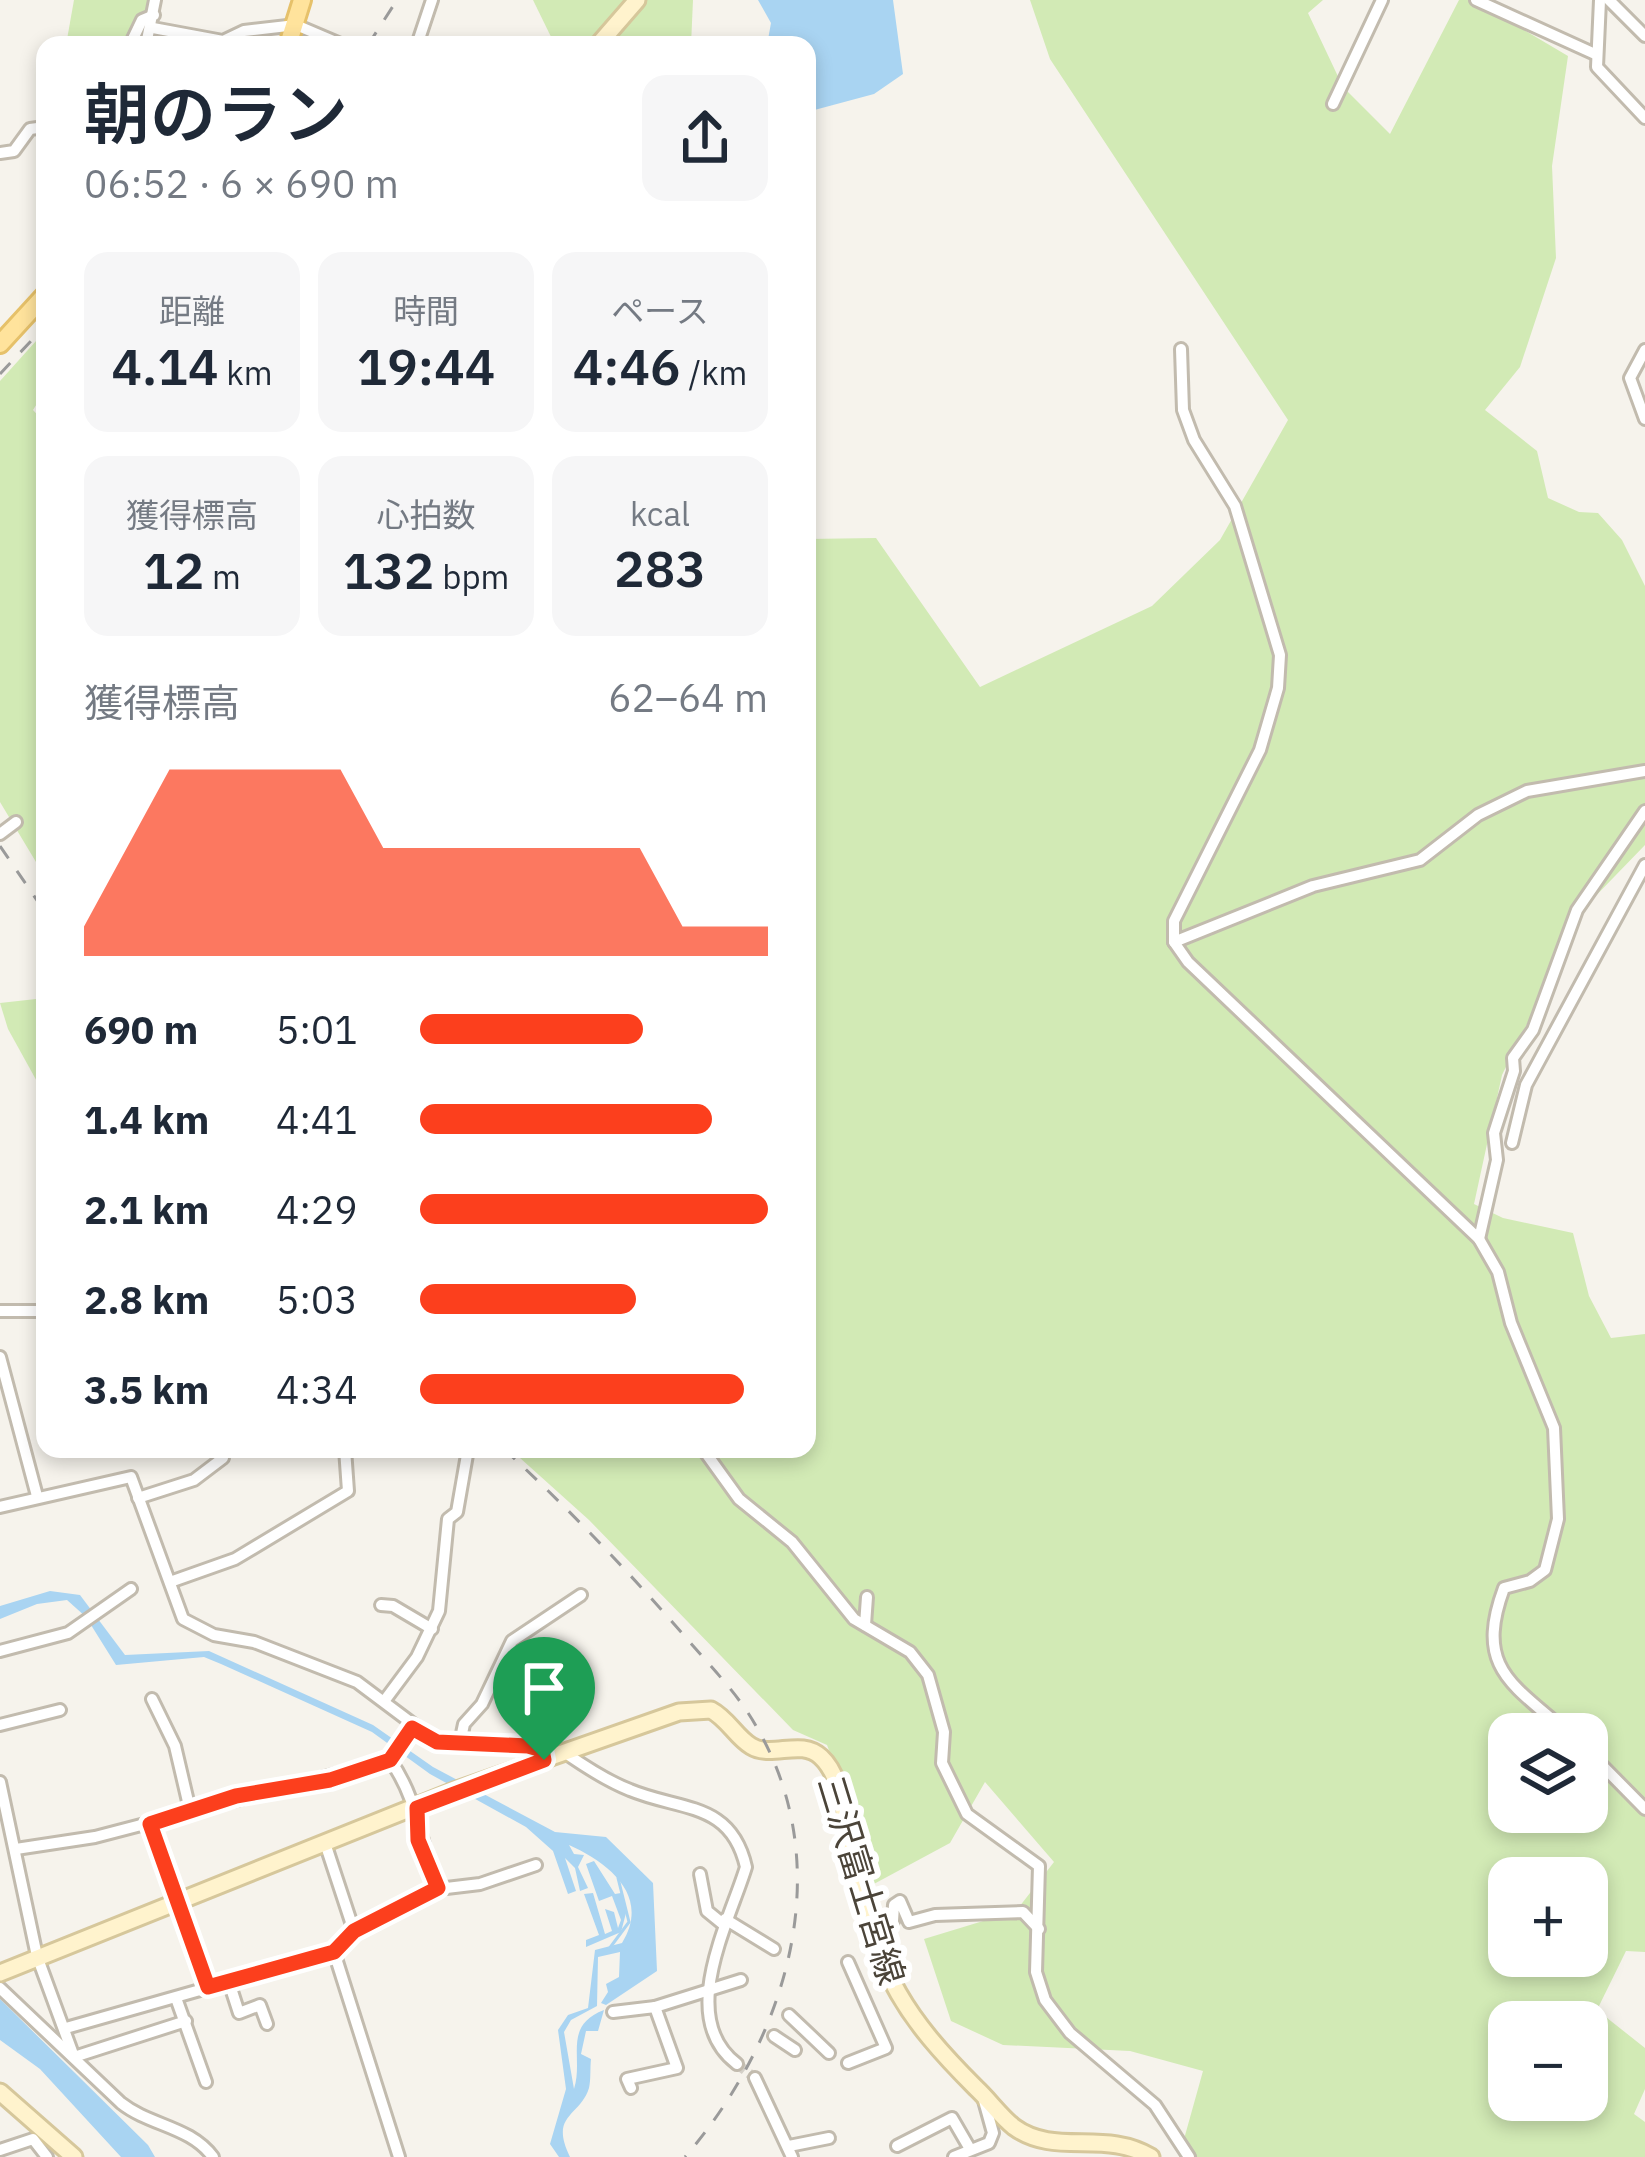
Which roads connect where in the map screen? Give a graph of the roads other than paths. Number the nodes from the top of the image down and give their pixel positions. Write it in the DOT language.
graph roads {
  1 [pos="155,0"];
  2 [pos="302,0"];
  3 [pos="432,0"];
  4 [pos="637,0"];
  5 [pos="1382,0"];
  6 [pos="1476,0"];
  7 [pos="1600,0"];
  8 [pos="1609,0"];
  9 [pos="153,22"];
  10 [pos="296,26"];
  11 [pos="134,36"];
  12 [pos="149,36"];
  13 [pos="205,36"];
  14 [pos="234,36"];
  15 [pos="292,36"];
  16 [pos="321,36"];
  17 [pos="419,36"];
  18 [pos="606,36"];
  19 [pos="1645,36"];
  20 [pos="1595,55"];
  21 [pos="1333,104"];
  22 [pos="1645,118"];
  23 [pos="36,128"];
  24 [pos="0,153"];
  25 [pos="36,305"];
  26 [pos="0,344"];
  27 [pos="1181,349"];
  28 [pos="1645,350"];
  29 [pos="1645,419"];
  30 [pos="1645,771"];
  31 [pos="1645,811"];
  32 [pos="16,823"];
  33 [pos="0,834"];
  34 [pos="1645,865"];
  35 [pos="1174,942"];
  36 [pos="1512,1143"];
  37 [pos="1479,1239"];
  38 [pos="0,1311"];
  39 [pos="36,1311"];
  40 [pos="0,1357"];
  41 [pos="223,1458"];
  42 [pos="345,1458"];
  43 [pos="466,1458"];
  44 [pos="710,1458"];
  45 [pos="37,1496"];
  46 [pos="139,1498"];
  47 [pos="0,1507"];
  48 [pos="170,1582"];
  49 [pos="131,1588"];
  50 [pos="581,1595"];
  51 [pos="867,1597"];
  52 [pos="381,1605"];
  53 [pos="865,1625"];
  54 [pos="432,1629"];
  55 [pos="0,1651"];
  56 [pos="152,1699"];
  57 [pos="385,1700"];
  58 [pos="60,1710"];
  59 [pos="1546,1713"];
  60 [pos="0,1725"];
  61 [pos="409,1733"];
  62 [pos="460,1743"];
  63 [pos="564,1752"];
  64 [pos="393,1757"];
  65 [pos="544,1760"];
  66 [pos="1608,1771"];
  67 [pos="0,1782"];
  68 [pos="417,1808"];
  69 [pos="1645,1809"];
  70 [pos="190,1810"];
  71 [pos="150,1824"];
  72 [pos="325,1843"];
  73 [pos="16,1849"];
  74 [pos="536,1865"];
  75 [pos="700,1874"];
  76 [pos="438,1888"];
  77 [pos="177,1900"];
  78 [pos="724,1922"];
  79 [pos="1039,1929"];
  80 [pos="354,1931"];
  81 [pos="873,1934"];
  82 [pos="774,1949"];
  83 [pos="334,1952"];
  84 [pos="37,1956"];
  85 [pos="848,1962"];
  86 [pos="0,1973"];
  87 [pos="741,1981"];
  88 [pos="229,1982"];
  89 [pos="208,1987"];
  90 [pos="0,1988"];
  91 [pos="710,1991"];
  92 [pos="176,1998"];
  93 [pos="655,2007"];
  94 [pos="613,2012"];
  95 [pos="789,2015"];
  96 [pos="186,2020"];
  97 [pos="267,2024"];
  98 [pos="66,2028"];
  99 [pos="774,2036"];
  100 [pos="795,2050"];
  101 [pos="829,2053"];
  102 [pos="74,2057"];
  103 [pos="848,2063"];
  104 [pos="737,2064"];
  105 [pos="755,2078"];
  106 [pos="206,2082"];
  107 [pos="631,2088"];
  108 [pos="0,2092"];
  109 [pos="982,2094"];
  110 [pos="41,2128"];
  111 [pos="829,2138"];
  112 [pos="897,2146"];
  113 [pos="1109,2149"];
  114 [pos="0,2150"];
  115 [pos="790,2151"];
  116 [pos="44,2152"];
  117 [pos="960,2154"];
  118 [pos="74,2157"];
  119 [pos="213,2157"];
  120 [pos="399,2157"];
  121 [pos="1151,2157"];
  122 [pos="1189,2157"];
  1 -- 9 [label="street"];
  2 -- 10 [label="main road"];
  3 -- 17 [label="street"];
  4 -- 18 [label="main road"];
  5 -- 21 [label="street"];
  6 -- 20 [label="street"];
  7 -- 20 [label="street"];
  8 -- 19 [label="street"];
  9 -- 11 [label="street"];
  9 -- 12 [label="street"];
  9 -- 13 [label="street"];
  10 -- 14 [label="street"];
  10 -- 15 [label="main road"];
  10 -- 16 [label="street"];
  20 -- 22 [label="street"];
  23 -- 24 [label="street"];
  25 -- 26 [label="main road"];
  27 -- 35 [label="street"];
  28 -- 29 [label="street"];
  30 -- 35 [label="street"];
  31 -- 37 [label="street"];
  32 -- 33 [label="street"];
  34 -- 36 [label="street"];
  35 -- 37 [label="street"];
  37 -- 59 [label="street"];
  38 -- 39 [label="street"];
  40 -- 45 [label="street"];
  41 -- 46 [label="street"];
  42 -- 48 [label="street"];
  43 -- 54 [label="street"];
  44 -- 53 [label="street"];
  45 -- 46 [label="street"];
  45 -- 47 [label="street"];
  46 -- 48 [label="street"];
  48 -- 57 [label="street"];
  49 -- 55 [label="street"];
  50 -- 62 [label="street"];
  51 -- 53 [label="street"];
  52 -- 54 [label="street"];
  53 -- 79 [label="street"];
  54 -- 57 [label="street"];
  56 -- 70 [label="street"];
  57 -- 61 [label="street"];
  58 -- 60 [label="street"];
  61 -- 62 [label="street"];
  61 -- 64 [label="street"];
  62 -- 65 [label="street"];
  63 -- 65 [label="main road, 三沢富士宮線"];
  63 -- 78 [label="street"];
  63 -- 81 [label="main road, 三沢富士宮線"];
  64 -- 68 [label="street"];
  64 -- 70 [label="street"];
  65 -- 68 [label="main road, 三沢富士宮線"];
  66 -- 69 [label="street"];
  67 -- 73 [label="street"];
  68 -- 72 [label="main road, 三沢富士宮線"];
  68 -- 76 [label="street"];
  70 -- 71 [label="street"];
  71 -- 73 [label="street"];
  71 -- 77 [label="street"];
  72 -- 77 [label="main road, 三沢富士宮線"];
  72 -- 80 [label="street"];
  73 -- 84 [label="street"];
  74 -- 76 [label="street"];
  75 -- 78 [label="street"];
  76 -- 80 [label="street"];
  77 -- 84 [label="main road, 三沢富士宮線"];
  77 -- 89 [label="street"];
  78 -- 82 [label="street"];
  78 -- 91 [label="street"];
  79 -- 81 [label="street"];
  79 -- 122 [label="street"];
  80 -- 83 [label="street"];
  81 -- 109 [label="main road, 三沢富士宮線"];
  83 -- 88 [label="street"];
  83 -- 120 [label="street"];
  84 -- 86 [label="main road, 三沢富士宮線"];
  84 -- 98 [label="street"];
  85 -- 103 [label="street"];
  87 -- 91 [label="street"];
  88 -- 89 [label="street"];
  88 -- 97 [label="street"];
  89 -- 92 [label="street"];
  90 -- 102 [label="street"];
  91 -- 93 [label="street"];
  91 -- 104 [label="street"];
  92 -- 96 [label="street"];
  92 -- 98 [label="street"];
  93 -- 94 [label="street"];
  93 -- 107 [label="street"];
  95 -- 101 [label="street"];
  96 -- 102 [label="street"];
  96 -- 106 [label="street"];
  98 -- 102 [label="street"];
  99 -- 100 [label="street"];
  102 -- 119 [label="street"];
  105 -- 115 [label="street"];
  108 -- 110 [label="main road"];
  109 -- 113 [label="main road, 三沢富士宮線"];
  109 -- 117 [label="street"];
  110 -- 116 [label="street"];
  110 -- 118 [label="main road"];
  111 -- 115 [label="street"];
  112 -- 117 [label="street"];
  113 -- 121 [label="main road, 三沢富士宮線"];
  114 -- 116 [label="street"];
}
